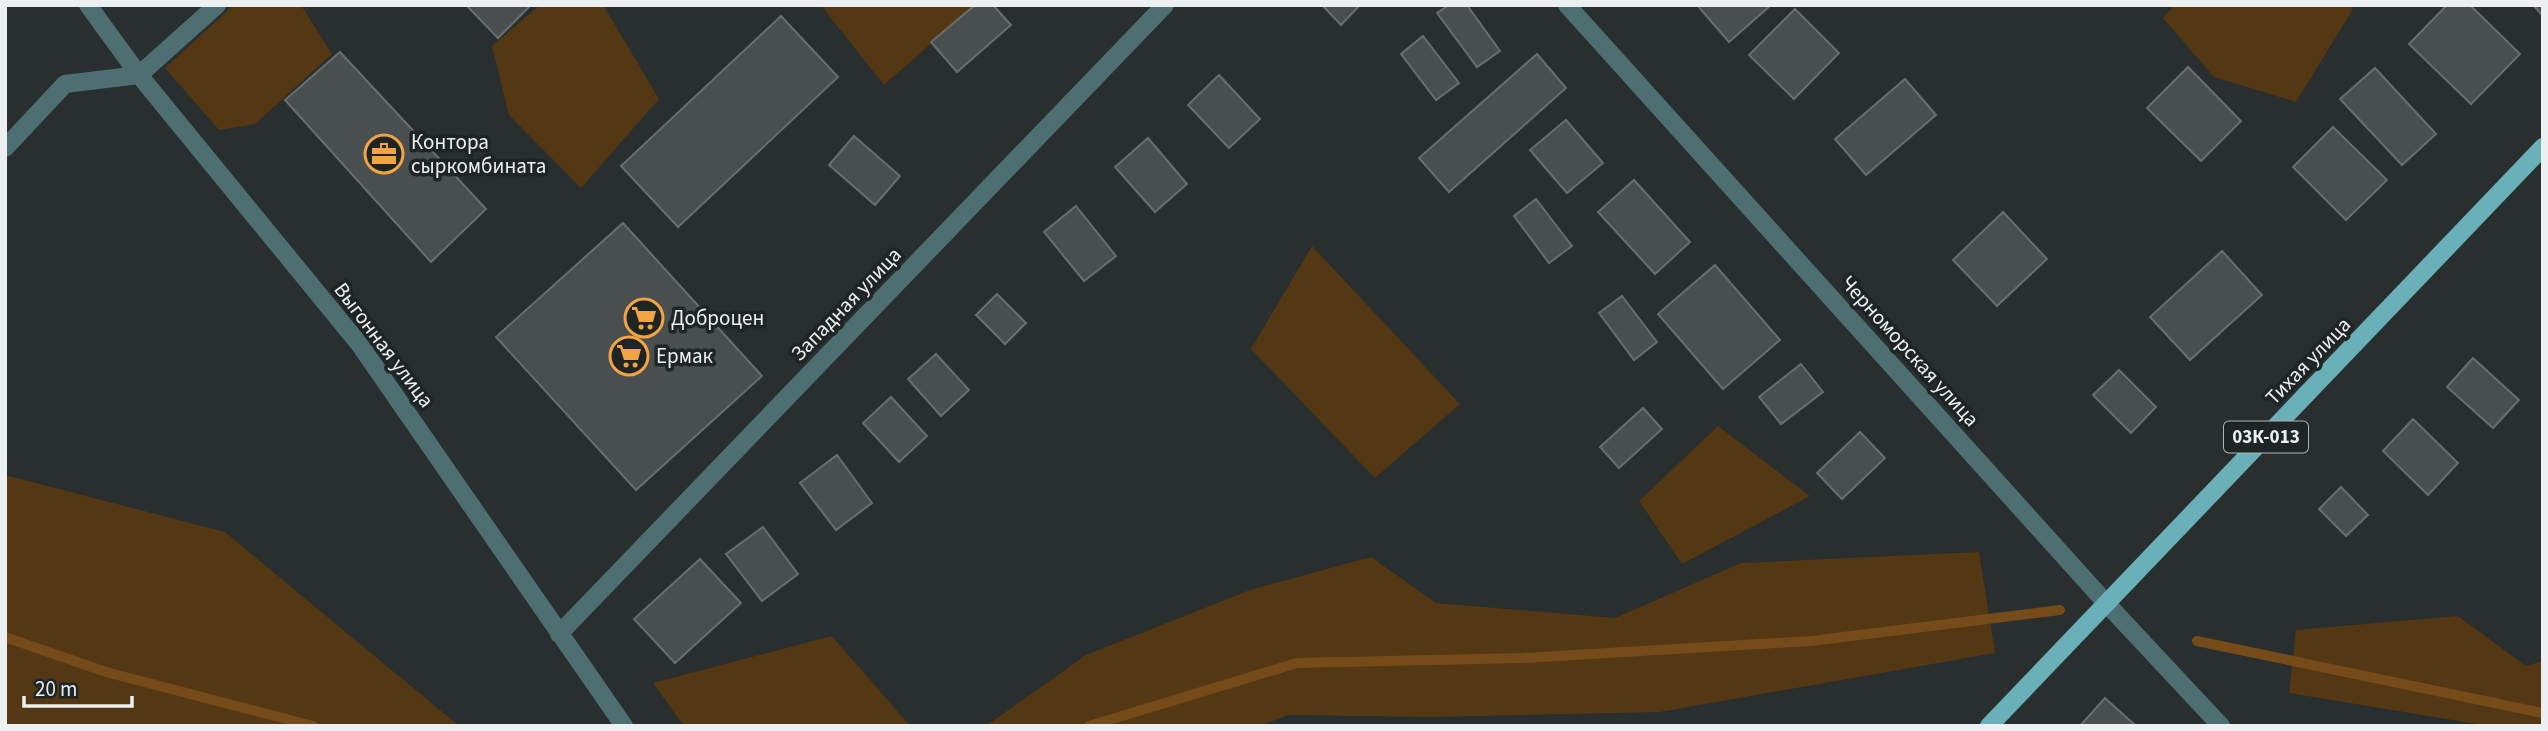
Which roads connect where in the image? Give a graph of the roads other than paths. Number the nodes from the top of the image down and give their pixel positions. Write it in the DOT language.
graph roads {
  1 [pos="88,5"];
  2 [pos="217,5"];
  3 [pos="1165,5"];
  4 [pos="1567,5"];
  5 [pos="139,75"];
  6 [pos="2543,147"];
  7 [pos="5,148"];
  8 [pos="2107,604"];
  9 [pos="559,634"];
  10 [pos="624,726"];
  11 [pos="1989,726"];
  12 [pos="2221,726"];
  1 -- 5 [label="street, Выгонная улица"];
  2 -- 5 [label="street"];
  3 -- 9 [label="street, Западная улица"];
  4 -- 8 [label="street, Черноморская улица"];
  5 -- 7 [label="street"];
  5 -- 9 [label="street, Выгонная улица"];
  6 -- 8 [label="main road, Тихая улица / 03К-013"];
  8 -- 11 [label="main road, Тихая улица / 03К-013"];
  8 -- 12 [label="street, Черноморская улица"];
  9 -- 10 [label="street, Выгонная улица"];
}
